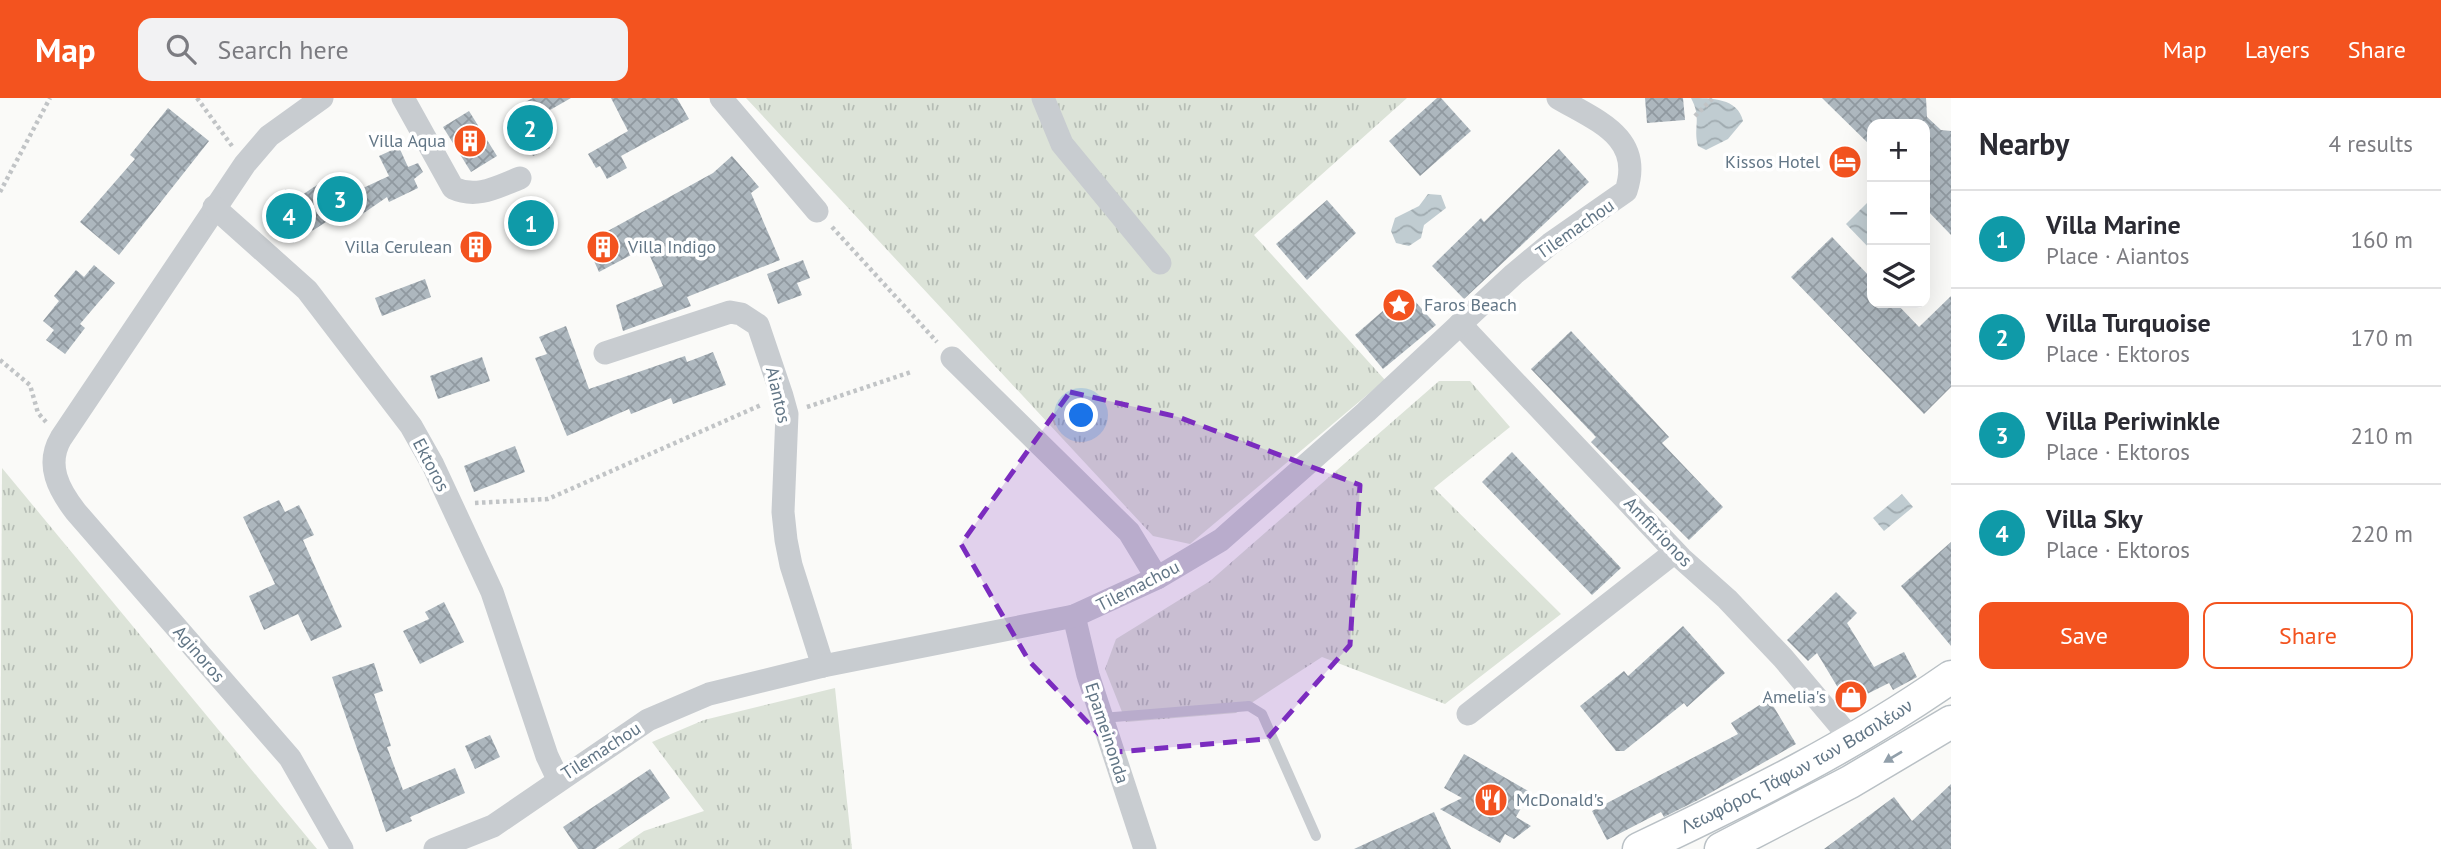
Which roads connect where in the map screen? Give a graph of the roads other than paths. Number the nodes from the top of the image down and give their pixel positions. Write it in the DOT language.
graph roads {
  1 [pos="321,98"];
  2 [pos="403,98"];
  3 [pos="721,98"];
  4 [pos="1043,98"];
  5 [pos="1558,98"];
  6 [pos="520,178"];
  7 [pos="214,207"];
  8 [pos="817,211"];
  9 [pos="1160,263"];
  10 [pos="1460,324"];
  11 [pos="605,354"];
  12 [pos="952,358"];
  13 [pos="1675,552"];
  14 [pos="1157,578"];
  15 [pos="1074,616"];
  16 [pos="823,666"];
  17 [pos="1951,677"];
  18 [pos="1468,714"];
  19 [pos="1102,718"];
  20 [pos="1951,722"];
  21 [pos="1853,741"];
  22 [pos="558,779"];
  23 [pos="1317,836"];
  24 [pos="1738,845"];
  25 [pos="342,849"];
  26 [pos="435,849"];
  27 [pos="1145,849"];
  28 [pos="1639,849"];
  1 -- 7 [label="street"];
  2 -- 6 [label="street"];
  3 -- 8 [label="street"];
  4 -- 9 [label="street"];
  5 -- 10 [label="street, Tilemachou"];
  7 -- 22 [label="street, Ektoros"];
  7 -- 25 [label="street, Aginoros"];
  10 -- 13 [label="street, Amfitrionos"];
  10 -- 14 [label="street, Tilemachou"];
  11 -- 16 [label="street, Aiantos"];
  12 -- 14 [label="street"];
  13 -- 18 [label="street"];
  13 -- 21 [label="street, Amfitrionos"];
  14 -- 15 [label="street, Tilemachou"];
  15 -- 16 [label="street, Tilemachou"];
  15 -- 19 [label="street, Epameinonda"];
  16 -- 22 [label="street, Tilemachou"];
  17 -- 21 [label="main road, Λεωφόρος Τάφων των Βασιλέων"];
  19 -- 23 [label="lane"];
  19 -- 27 [label="street, Epameinonda"];
  20 -- 24 [label="main road, Λεωφόρος Τάφων των Βασιλέων, one-way"];
  21 -- 28 [label="main road, Λεωφόρος Τάφων των Βασιλέων"];
  22 -- 26 [label="street, Tilemachou"];
}
